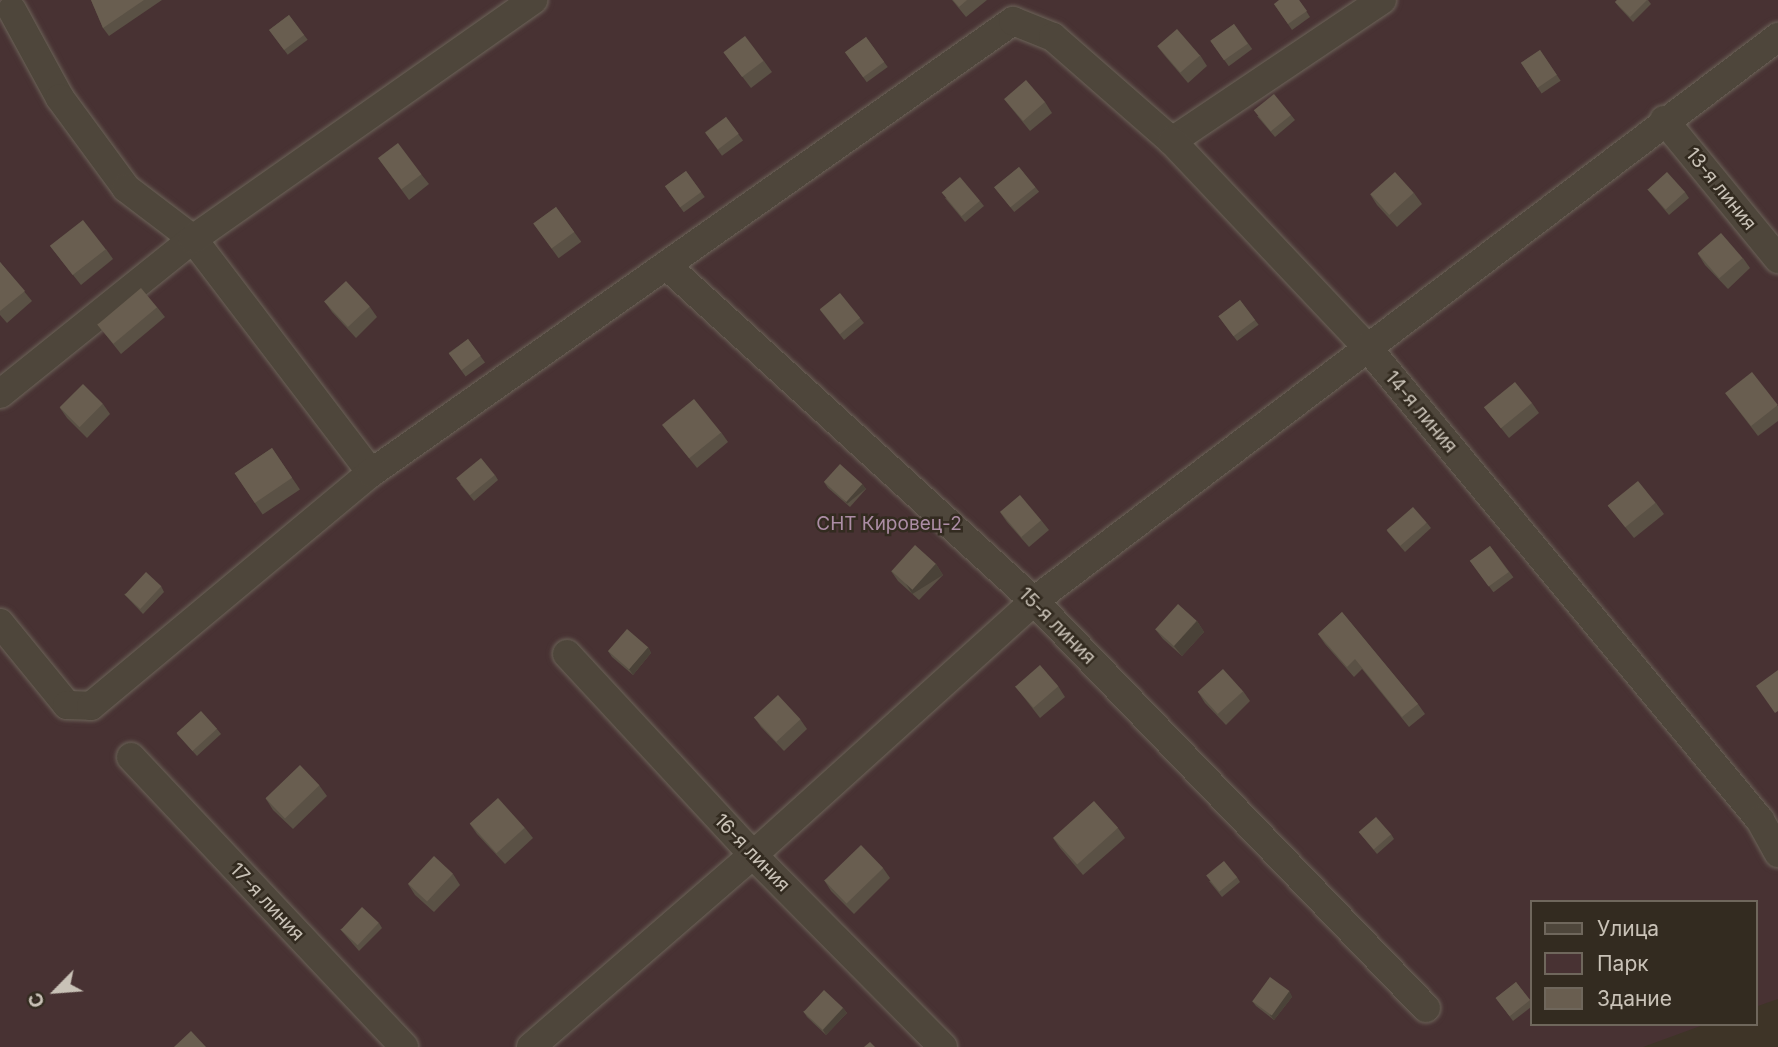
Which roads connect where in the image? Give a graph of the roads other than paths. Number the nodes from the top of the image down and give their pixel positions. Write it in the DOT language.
graph roads {
  1 [pos="533,0"];
  2 [pos="1382,0"];
  3 [pos="13,10"];
  4 [pos="1778,37"];
  5 [pos="1664,120"];
  6 [pos="1172,141"];
  7 [pos="193,239"];
  8 [pos="1778,258"];
  9 [pos="667,266"];
  10 [pos="1367,347"];
  11 [pos="0,394"];
  12 [pos="371,473"];
  13 [pos="1034,601"];
  14 [pos="0,623"];
  15 [pos="567,654"];
  16 [pos="131,757"];
  17 [pos="1778,853"];
  18 [pos="753,855"];
  19 [pos="1426,1008"];
  20 [pos="404,1047"];
  21 [pos="531,1047"];
  22 [pos="943,1047"];
  1 -- 7 [label="street"];
  2 -- 6 [label="street"];
  3 -- 7 [label="street"];
  4 -- 5 [label="street"];
  5 -- 8 [label="street, 13-я линия"];
  5 -- 10 [label="street"];
  6 -- 9 [label="street, 14-я линия"];
  6 -- 10 [label="street, 14-я линия"];
  7 -- 11 [label="street"];
  7 -- 12 [label="street"];
  9 -- 12 [label="street"];
  9 -- 13 [label="street, 15-я линия"];
  10 -- 13 [label="street"];
  10 -- 17 [label="street, 14-я линия"];
  12 -- 14 [label="street"];
  13 -- 18 [label="street"];
  13 -- 19 [label="street, 15-я линия"];
  15 -- 18 [label="street, 16-я линия"];
  16 -- 20 [label="street, 17-я линия"];
  18 -- 21 [label="street"];
  18 -- 22 [label="street, 16-я линия"];
}
